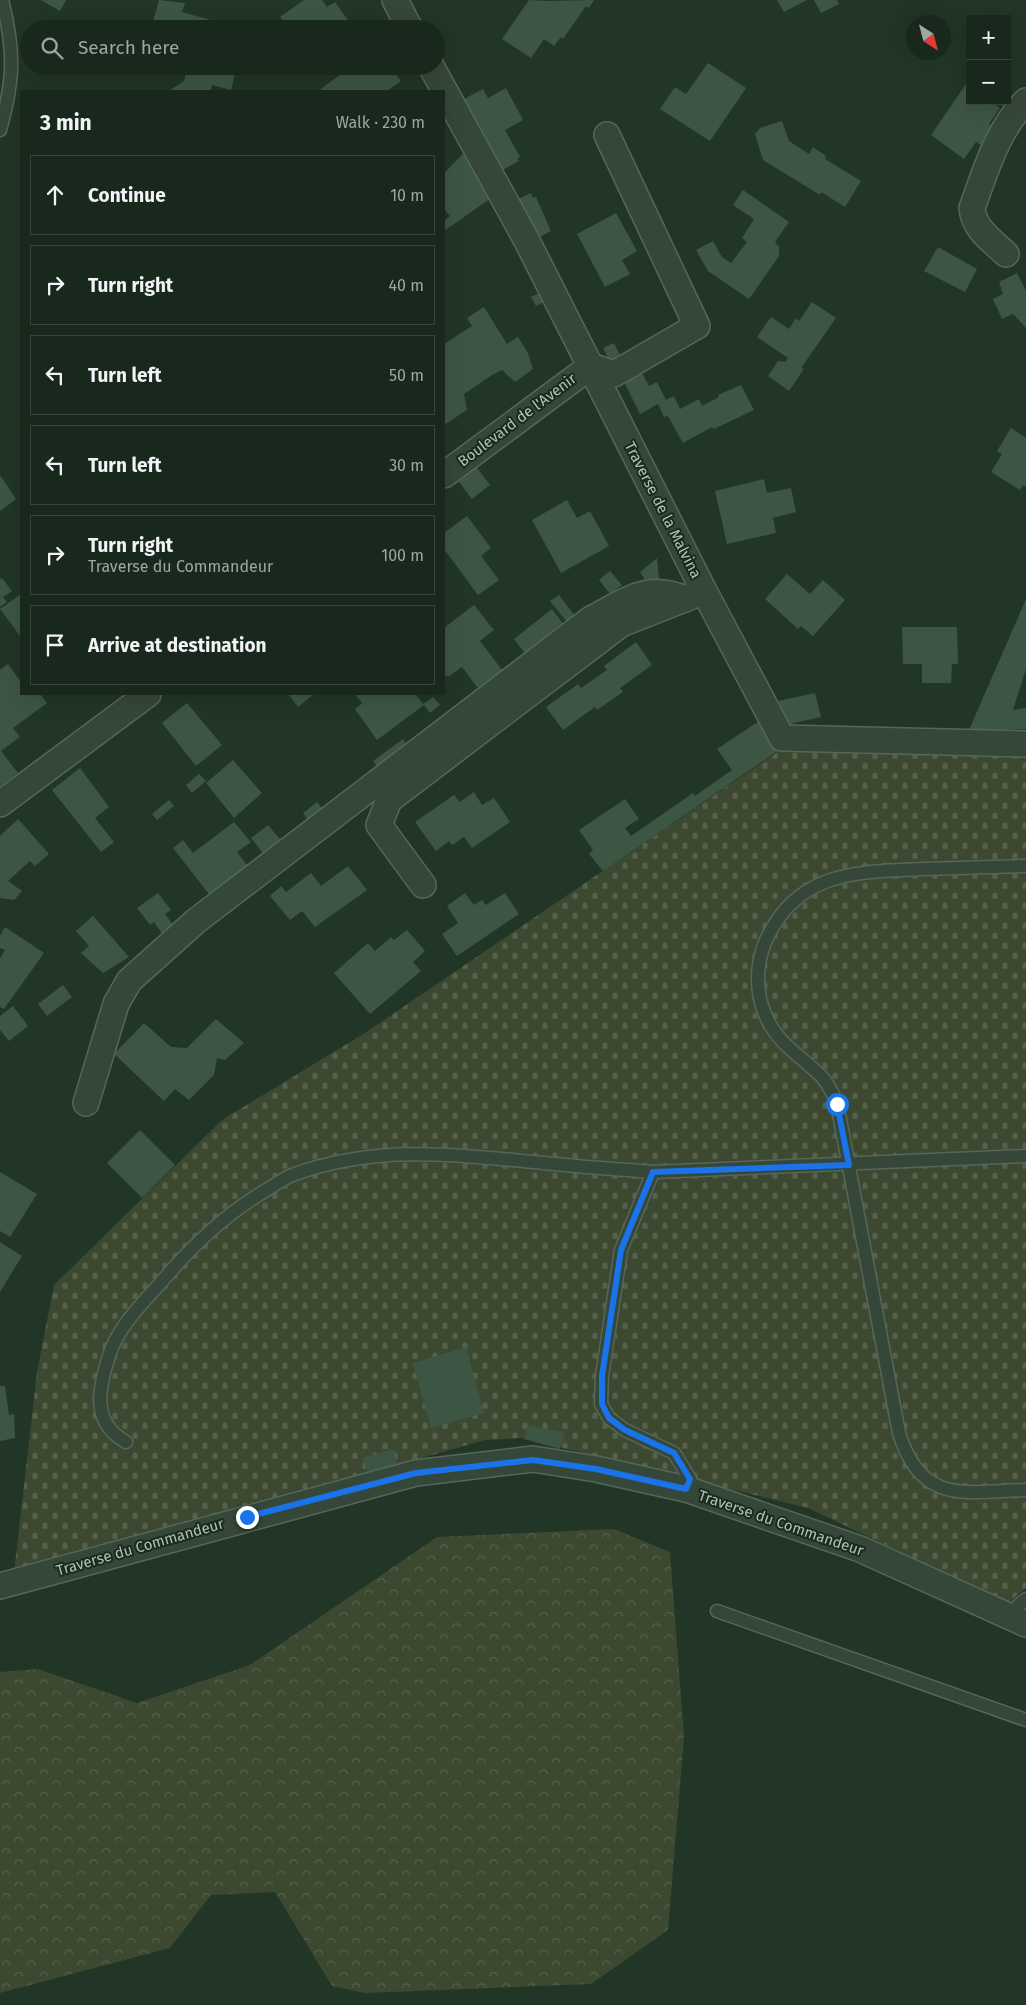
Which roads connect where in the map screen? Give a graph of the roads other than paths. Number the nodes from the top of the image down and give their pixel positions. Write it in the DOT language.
graph roads {
  1 [pos="2,0"];
  2 [pos="395,0"];
  3 [pos="405,20"];
  4 [pos="436,75"];
  5 [pos="444,90"];
  6 [pos="445,91"];
  7 [pos="1026,101"];
  8 [pos="0,130"];
  9 [pos="607,135"];
  10 [pos="1006,254"];
  11 [pos="591,366"];
  12 [pos="445,474"];
  13 [pos="694,595"];
  14 [pos="147,695"];
  15 [pos="1026,744"];
  16 [pos="0,804"];
  17 [pos="1026,866"];
  18 [pos="423,885"];
  19 [pos="86,1102"];
  20 [pos="1026,1156"];
  21 [pos="849,1165"];
  22 [pos="653,1172"];
  23 [pos="126,1442"];
  24 [pos="686,1489"];
  25 [pos="1026,1490"];
  26 [pos="0,1586"];
  27 [pos="1026,1599"];
  28 [pos="717,1611"];
  29 [pos="1016,1620"];
  30 [pos="1026,1720"];
  1 -- 8 [label="lane"];
  2 -- 3 [label="street"];
  4 -- 5 [label="street, Traverse de la Malvina"];
  6 -- 11 [label="street, Traverse de la Malvina"];
  7 -- 10 [label="street"];
  9 -- 11 [label="street"];
  11 -- 12 [label="street, Boulevard de l'Avenir"];
  11 -- 13 [label="street, Traverse de la Malvina"];
  13 -- 15 [label="street, Traverse de la Malvina"];
  13 -- 18 [label="street"];
  13 -- 19 [label="street"];
  14 -- 16 [label="street"];
  17 -- 21 [label="lane"];
  20 -- 21 [label="lane"];
  21 -- 22 [label="lane"];
  21 -- 25 [label="lane"];
  22 -- 23 [label="lane"];
  22 -- 24 [label="lane"];
  24 -- 26 [label="street, Traverse du Commandeur"];
  24 -- 29 [label="street, Traverse du Commandeur"];
  27 -- 29 [label="lane"];
  28 -- 30 [label="lane"];
}
